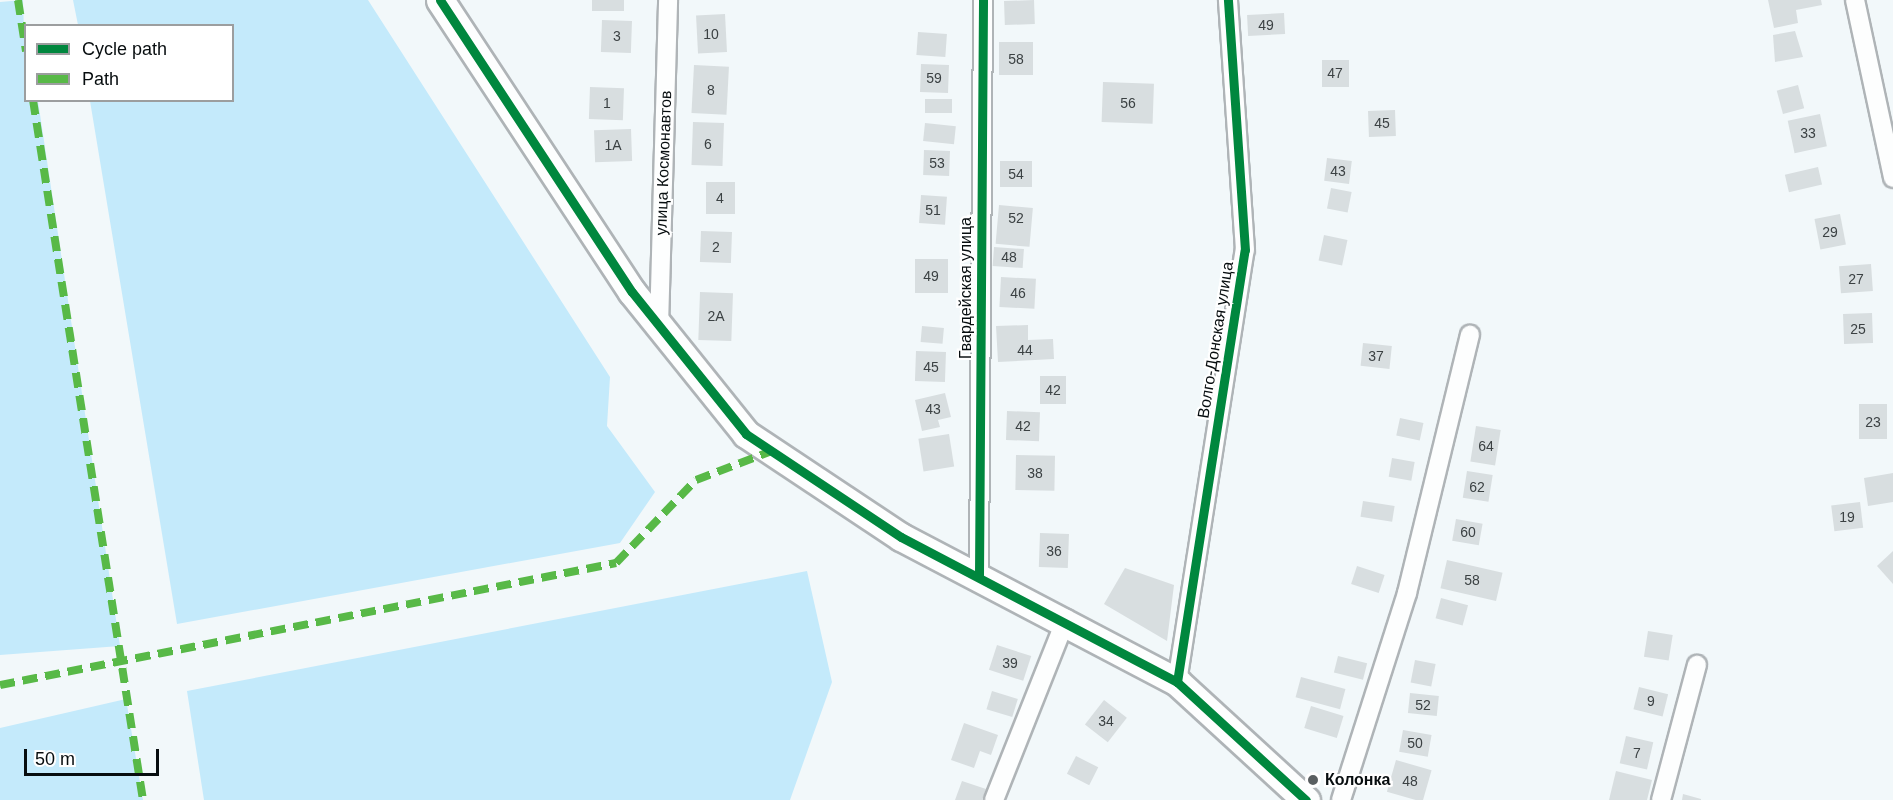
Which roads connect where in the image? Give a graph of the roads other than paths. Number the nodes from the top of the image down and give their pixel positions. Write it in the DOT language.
graph roads {
  1 [pos="440,0"];
  2 [pos="668,0"];
  3 [pos="983,0"];
  4 [pos="1228,0"];
  5 [pos="1854,0"];
  6 [pos="1893,178"];
  7 [pos="659,326"];
  8 [pos="1470,335"];
  9 [pos="980,575"];
  10 [pos="1065,619"];
  11 [pos="1697,665"];
  12 [pos="1177,682"];
  13 [pos="994,800"];
  14 [pos="1306,800"];
  15 [pos="1341,800"];
  16 [pos="1661,800"];
  1 -- 7 [label="street"];
  2 -- 7 [label="street, улица Космонавтов"];
  3 -- 9 [label="street, Гвардейская улица"];
  4 -- 12 [label="street, Волго-Донская улица"];
  5 -- 6 [label="street"];
  7 -- 9 [label="street"];
  8 -- 15 [label="street"];
  9 -- 10 [label="street"];
  10 -- 12 [label="street"];
  10 -- 13 [label="street"];
  11 -- 16 [label="street"];
  12 -- 14 [label="street"];
}
